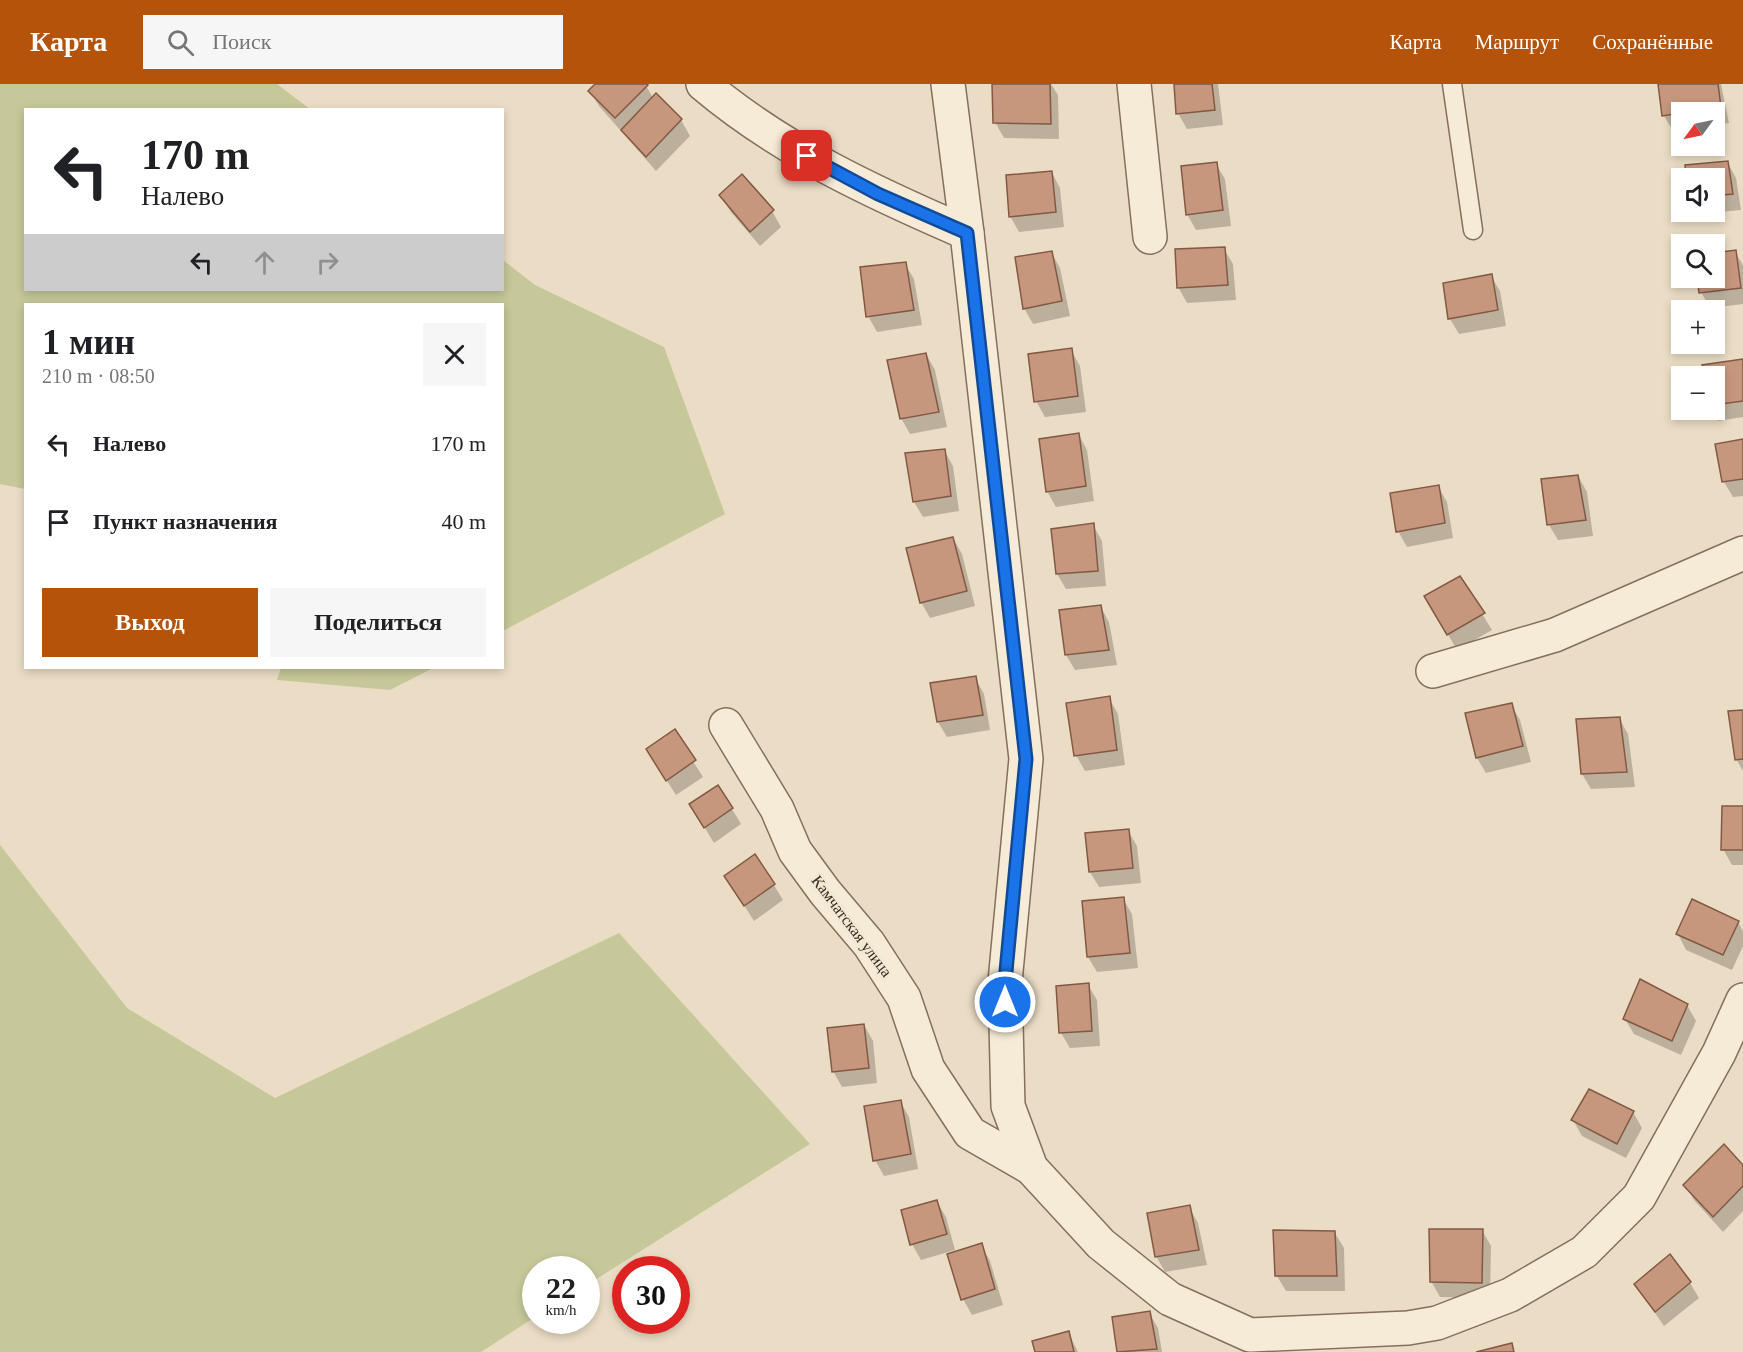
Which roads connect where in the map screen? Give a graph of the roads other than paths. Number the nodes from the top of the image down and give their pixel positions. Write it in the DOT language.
graph roads {
  1 [pos="703,84"];
  2 [pos="948,84"];
  3 [pos="1134,84"];
  4 [pos="1452,84"];
  5 [pos="1473,230"];
  6 [pos="967,233"];
  7 [pos="1150,237"];
  8 [pos="1743,553"];
  9 [pos="1433,671"];
  10 [pos="726,724"];
  11 [pos="1743,1000"];
  12 [pos="1031,1168"];
  13 [pos="1409,1340"];
  1 -- 6 [label="street"];
  2 -- 6 [label="street"];
  3 -- 7 [label="street"];
  4 -- 5 [label="lane"];
  6 -- 12 [label="street"];
  8 -- 9 [label="street"];
  10 -- 12 [label="street, Камчатская улица"];
  11 -- 13 [label="street"];
  12 -- 13 [label="street"];
}
